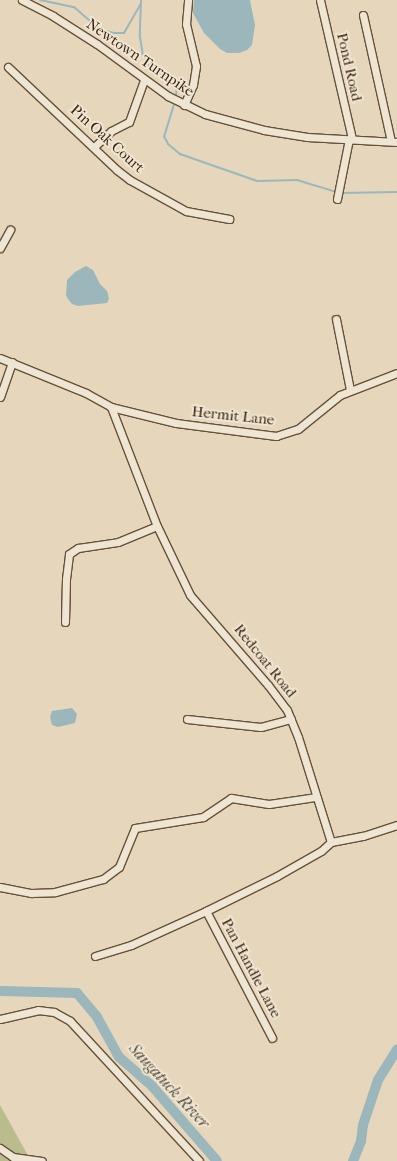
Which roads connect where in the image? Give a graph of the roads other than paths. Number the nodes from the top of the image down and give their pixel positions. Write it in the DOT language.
graph roads {
  1 [pos="22,0"];
  2 [pos="188,0"];
  3 [pos="320,0"];
  4 [pos="363,15"];
  5 [pos="8,67"];
  6 [pos="144,80"];
  7 [pos="184,105"];
  8 [pos="351,139"];
  9 [pos="394,142"];
  10 [pos="94,147"];
  11 [pos="337,199"];
  12 [pos="229,219"];
  13 [pos="10,230"];
  14 [pos="0,248"];
  15 [pos="336,319"];
  16 [pos="0,358"];
  17 [pos="12,362"];
  18 [pos="397,373"];
  19 [pos="350,390"];
  20 [pos="0,398"];
  21 [pos="111,407"];
  22 [pos="157,526"];
  23 [pos="65,622"];
  24 [pos="187,719"];
  25 [pos="291,719"];
  26 [pos="316,797"];
  27 [pos="397,825"];
  28 [pos="331,842"];
  29 [pos="0,887"];
  30 [pos="206,911"];
  31 [pos="95,956"];
  32 [pos="0,1019"];
  33 [pos="272,1038"];
  34 [pos="0,1148"];
  35 [pos="42,1161"];
  36 [pos="198,1161"];
  1 -- 6 [label="street, Newtown Turnpike"];
  2 -- 7 [label="street"];
  3 -- 8 [label="street, Pond Road"];
  4 -- 9 [label="street"];
  5 -- 10 [label="street, Pin Oak Court"];
  6 -- 7 [label="street, Newtown Turnpike"];
  6 -- 10 [label="street"];
  7 -- 8 [label="street, Newtown Turnpike"];
  8 -- 9 [label="street, Newtown Turnpike"];
  8 -- 11 [label="street"];
  10 -- 12 [label="street, Pin Oak Court"];
  13 -- 14 [label="street"];
  15 -- 19 [label="street"];
  16 -- 17 [label="street"];
  17 -- 20 [label="street"];
  17 -- 21 [label="street"];
  18 -- 19 [label="street, Hermit Lane"];
  19 -- 21 [label="street, Hermit Lane"];
  21 -- 22 [label="street, Redcoat Road"];
  22 -- 23 [label="street"];
  22 -- 25 [label="street, Redcoat Road"];
  24 -- 25 [label="street"];
  25 -- 26 [label="street, Redcoat Road"];
  26 -- 28 [label="street, Redcoat Road"];
  26 -- 29 [label="street"];
  27 -- 28 [label="street"];
  28 -- 30 [label="street"];
  30 -- 31 [label="street"];
  30 -- 33 [label="street, Pan Handle Lane"];
  32 -- 36 [label="street"];
  34 -- 35 [label="street"];
}
